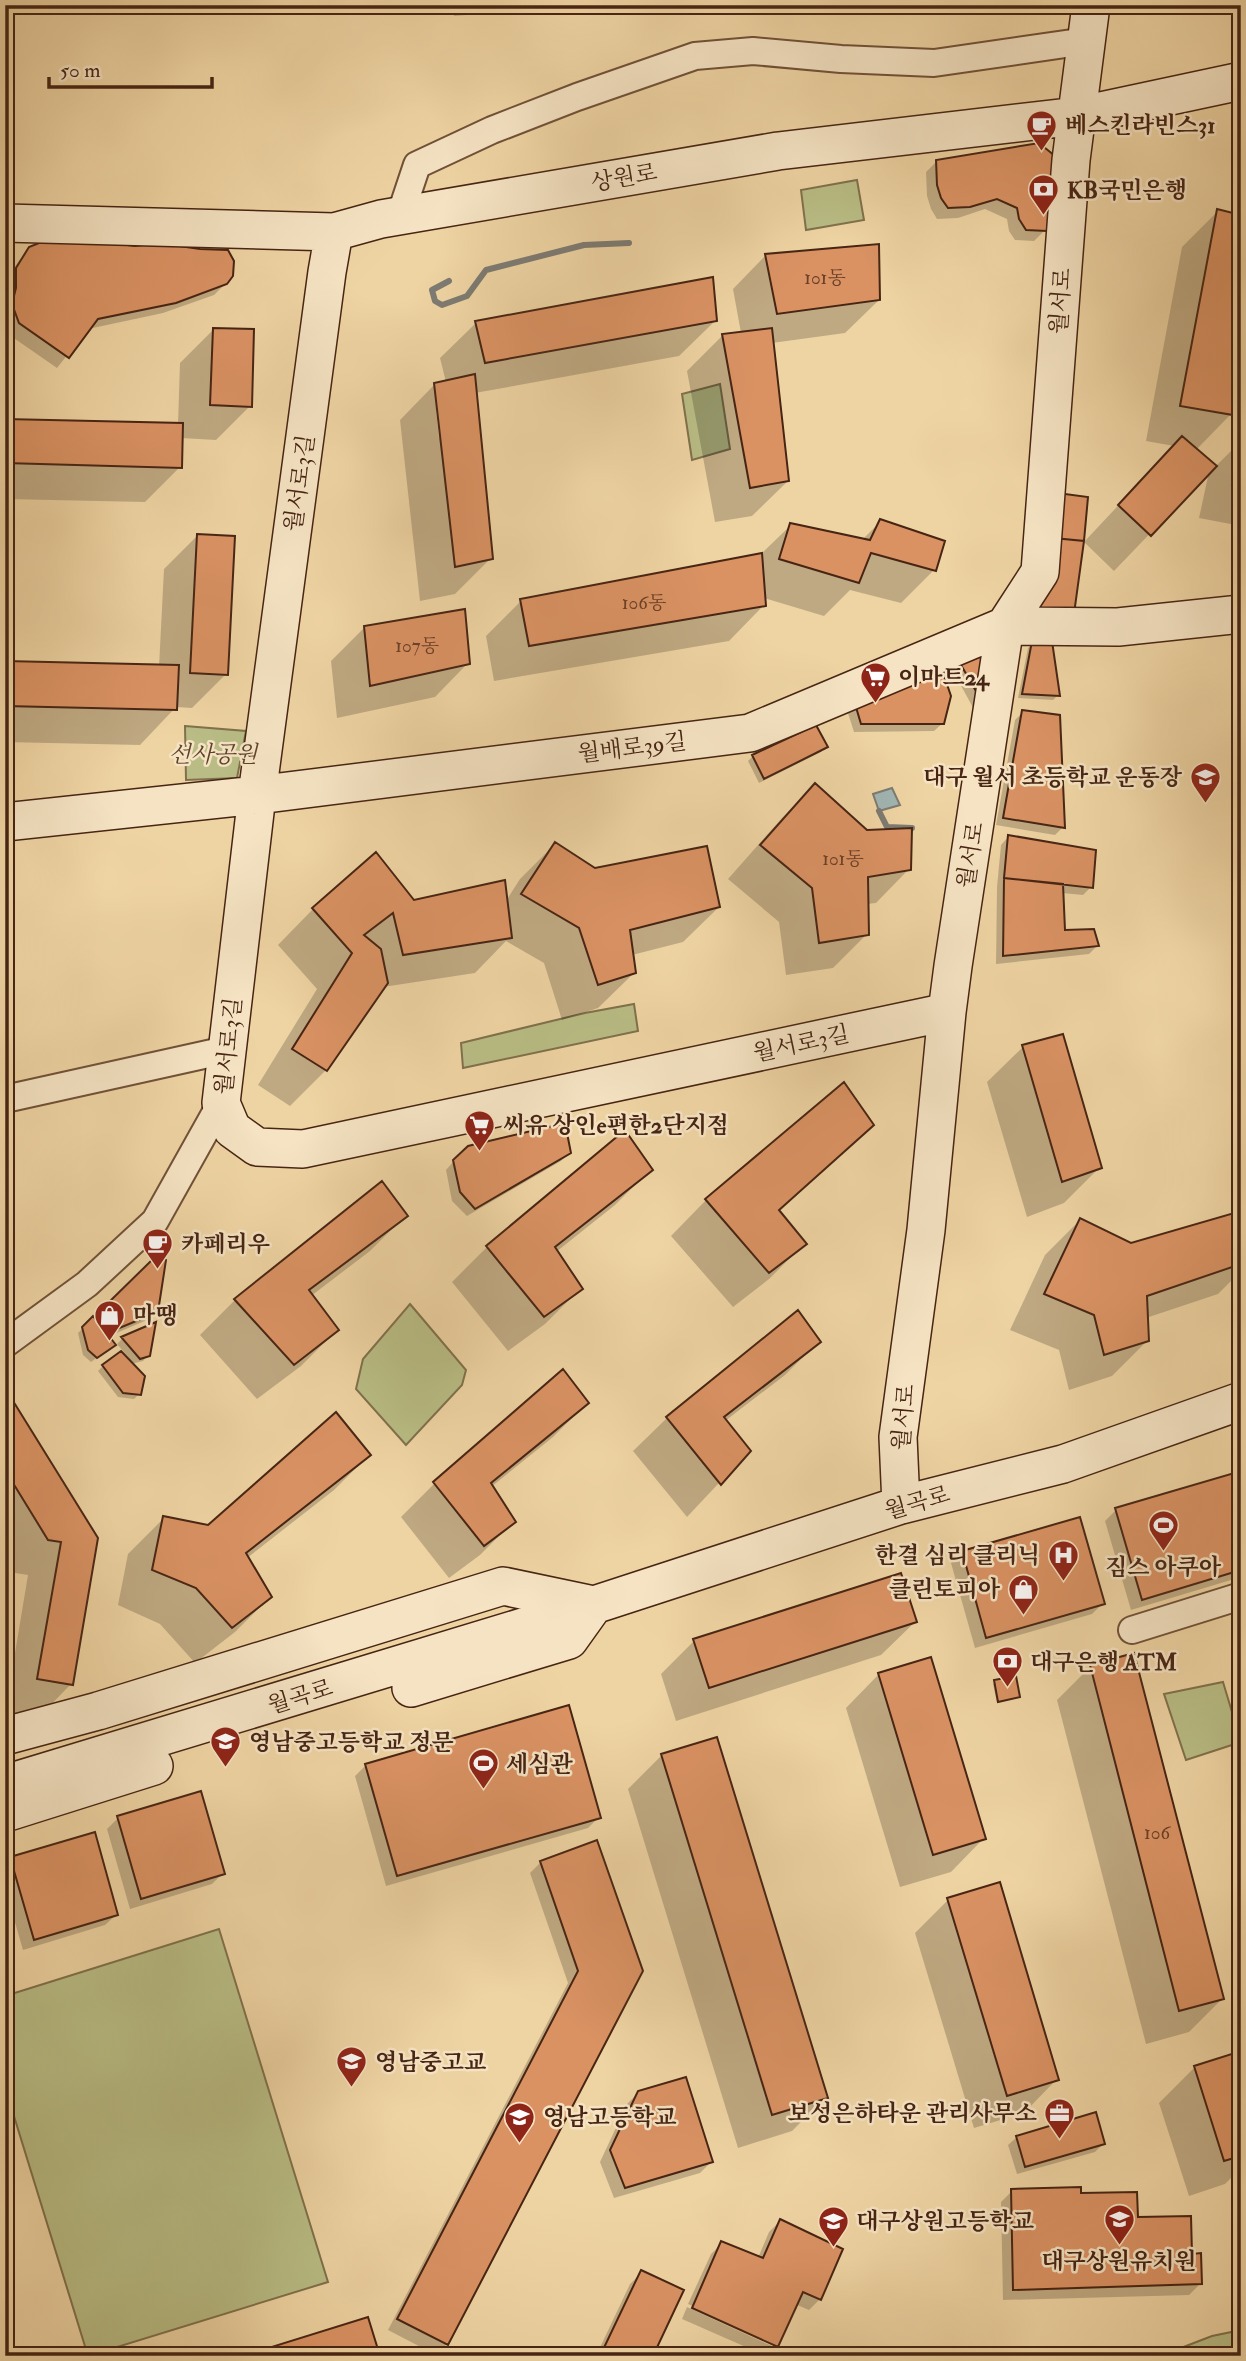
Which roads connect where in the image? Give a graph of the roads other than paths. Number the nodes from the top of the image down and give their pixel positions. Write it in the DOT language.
graph roads {
  1 [pos="1091,5"];
  2 [pos="1086,41"];
  3 [pos="1241,81"];
  4 [pos="1077,116"];
  5 [pos="400,216"];
  6 [pos="5,223"];
  7 [pos="334,232"];
  8 [pos="1241,614"];
  9 [pos="1005,626"];
  10 [pos="257,795"];
  11 [pos="5,822"];
  12 [pos="947,1012"];
  13 [pos="226,1050"];
  14 [pos="5,1099"];
  15 [pos="221,1103"];
  16 [pos="5,1344"];
  17 [pos="1241,1401"];
  18 [pos="901,1505"];
  19 [pos="1241,1596"];
  20 [pos="594,1605"];
  21 [pos="1132,1630"];
  22 [pos="184,1717"];
  23 [pos="5,1736"];
  24 [pos="5,1757"];
  25 [pos="5,1784"];
  26 [pos="5,1813"];
  1 -- 2 [label="street, 월서로"];
  2 -- 4 [label="street, 월서로"];
  2 -- 5 [label="street"];
  3 -- 4 [label="street, 상원로"];
  4 -- 5 [label="street, 상원로"];
  4 -- 9 [label="street, 월서로"];
  5 -- 7 [label="street, 상원로"];
  6 -- 7 [label="street, 상원로"];
  7 -- 10 [label="street, 월서로3길"];
  8 -- 9 [label="street, 월배로39길"];
  9 -- 10 [label="street, 월배로39길"];
  9 -- 12 [label="street, 월서로"];
  10 -- 11 [label="street, 월배로39길"];
  10 -- 13 [label="street, 월서로3길"];
  12 -- 15 [label="street, 월서로3길"];
  12 -- 18 [label="street, 월서로"];
  13 -- 14 [label="street"];
  13 -- 15 [label="street, 월서로3길"];
  15 -- 16 [label="street"];
  17 -- 18 [label="street, 월곡로"];
  18 -- 20 [label="street, 월곡로"];
  19 -- 21 [label="street"];
  20 -- 22 [label="street, 월곡로"];
  20 -- 23 [label="street"];
  20 -- 26 [label="street"];
  22 -- 24 [label="street, 월곡로"];
  22 -- 25 [label="street, 월곡로"];
}
